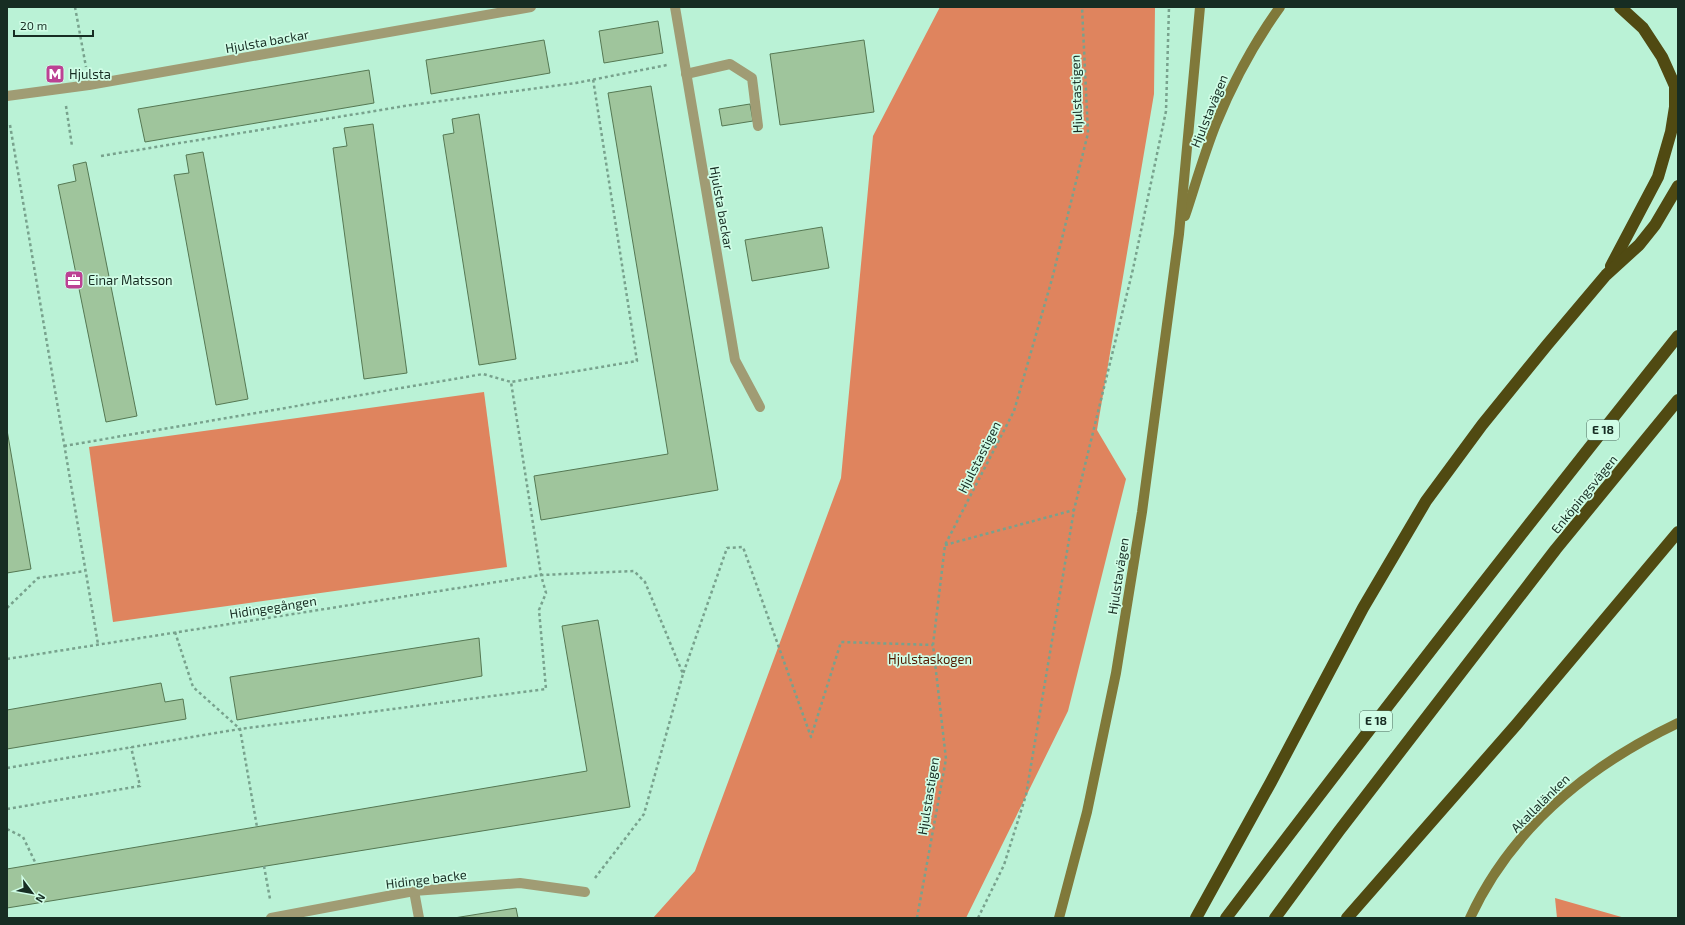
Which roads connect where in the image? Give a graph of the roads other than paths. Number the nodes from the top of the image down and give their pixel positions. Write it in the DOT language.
graph roads {
  1 [pos="531,7"];
  2 [pos="675,7"];
  3 [pos="1200,7"];
  4 [pos="1280,7"];
  5 [pos="1620,7"];
  6 [pos="686,74"];
  7 [pos="7,96"];
  8 [pos="758,126"];
  9 [pos="1678,186"];
  10 [pos="1179,234"];
  11 [pos="1606,275"];
  12 [pos="1678,336"];
  13 [pos="1678,400"];
  14 [pos="760,407"];
  15 [pos="1678,532"];
  16 [pos="1678,723"];
  17 [pos="414,890"];
  18 [pos="585,892"];
  19 [pos="272,918"];
  20 [pos="419,918"];
  21 [pos="1059,918"];
  22 [pos="1196,918"];
  23 [pos="1226,918"];
  24 [pos="1274,918"];
  25 [pos="1347,918"];
  26 [pos="1470,918"];
  1 -- 7 [label="street, Hjulsta backar"];
  2 -- 6 [label="street, Hjulsta backar"];
  3 -- 10 [label="main road, Hjulstavägen"];
  4 -- 10 [label="main road, Hjulstavägen"];
  5 -- 11 [label="highway"];
  6 -- 8 [label="street"];
  6 -- 14 [label="street, Hjulsta backar"];
  9 -- 11 [label="highway"];
  10 -- 21 [label="main road, Hjulstavägen"];
  11 -- 22 [label="highway"];
  12 -- 23 [label="highway, Enköpingsvägen / E 18"];
  13 -- 24 [label="highway, Enköpingsvägen / E 18"];
  15 -- 25 [label="highway"];
  16 -- 26 [label="main road, Akallalänken"];
  17 -- 18 [label="street, Hidinge backe"];
  17 -- 19 [label="street, Hidinge backe"];
  17 -- 20 [label="street"];
}
